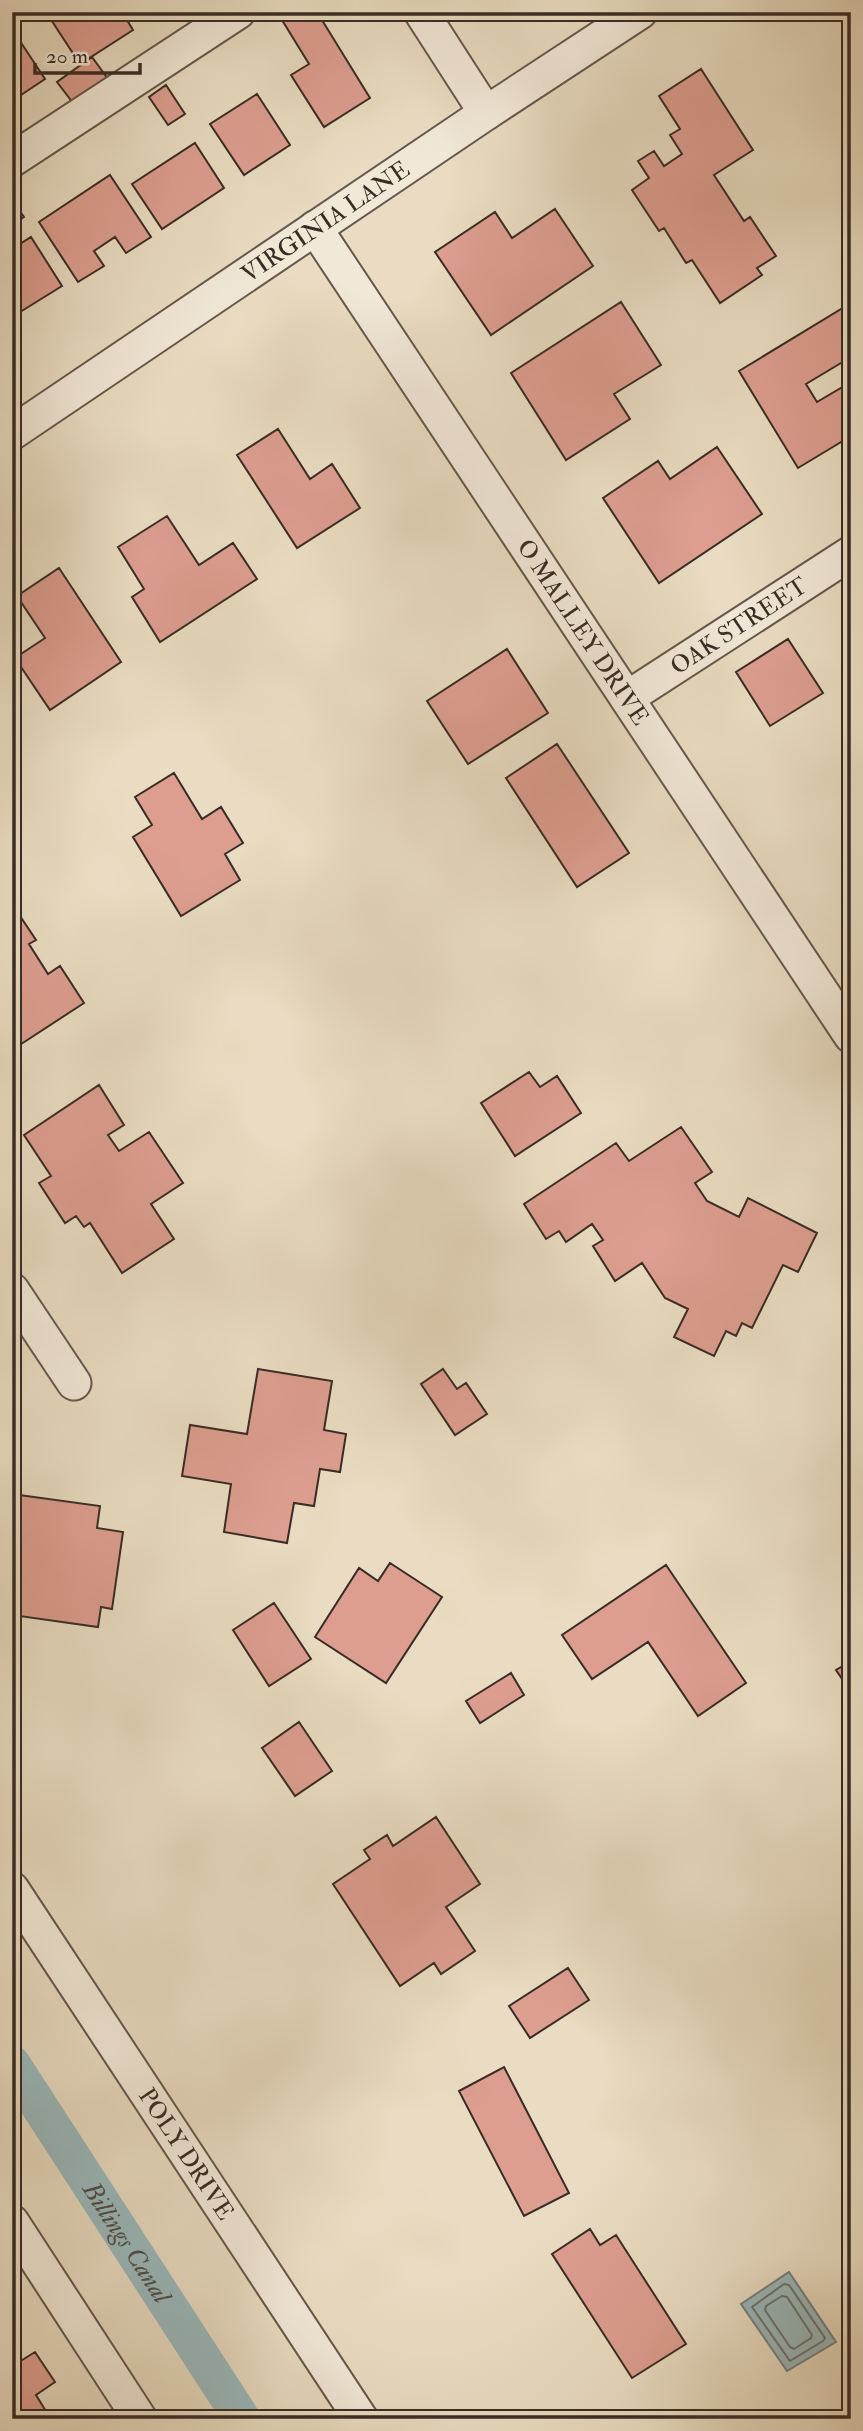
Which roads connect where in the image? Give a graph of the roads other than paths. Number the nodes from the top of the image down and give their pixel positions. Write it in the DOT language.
graph roads {
  1 [pos="238,12"];
  2 [pos="421,12"];
  3 [pos="640,12"];
  4 [pos="486,113"];
  5 [pos="12,160"];
  6 [pos="315,228"];
  7 [pos="12,433"];
  8 [pos="851,553"];
  9 [pos="627,698"];
  10 [pos="851,1036"];
  11 [pos="12,1290"];
  12 [pos="74,1383"];
  13 [pos="12,1889"];
  14 [pos="12,2222"];
  15 [pos="140,2419"];
  16 [pos="360,2419"];
  1 -- 5 [label="street"];
  2 -- 4 [label="street"];
  3 -- 4 [label="street, VIRGINIA LANE"];
  4 -- 6 [label="street, VIRGINIA LANE"];
  6 -- 7 [label="street, VIRGINIA LANE"];
  6 -- 9 [label="street, O MALLEY DRIVE"];
  8 -- 9 [label="street, OAK STREET"];
  9 -- 10 [label="street, O MALLEY DRIVE"];
  11 -- 12 [label="street"];
  13 -- 16 [label="street, POLY DRIVE"];
  14 -- 15 [label="street"];
}
